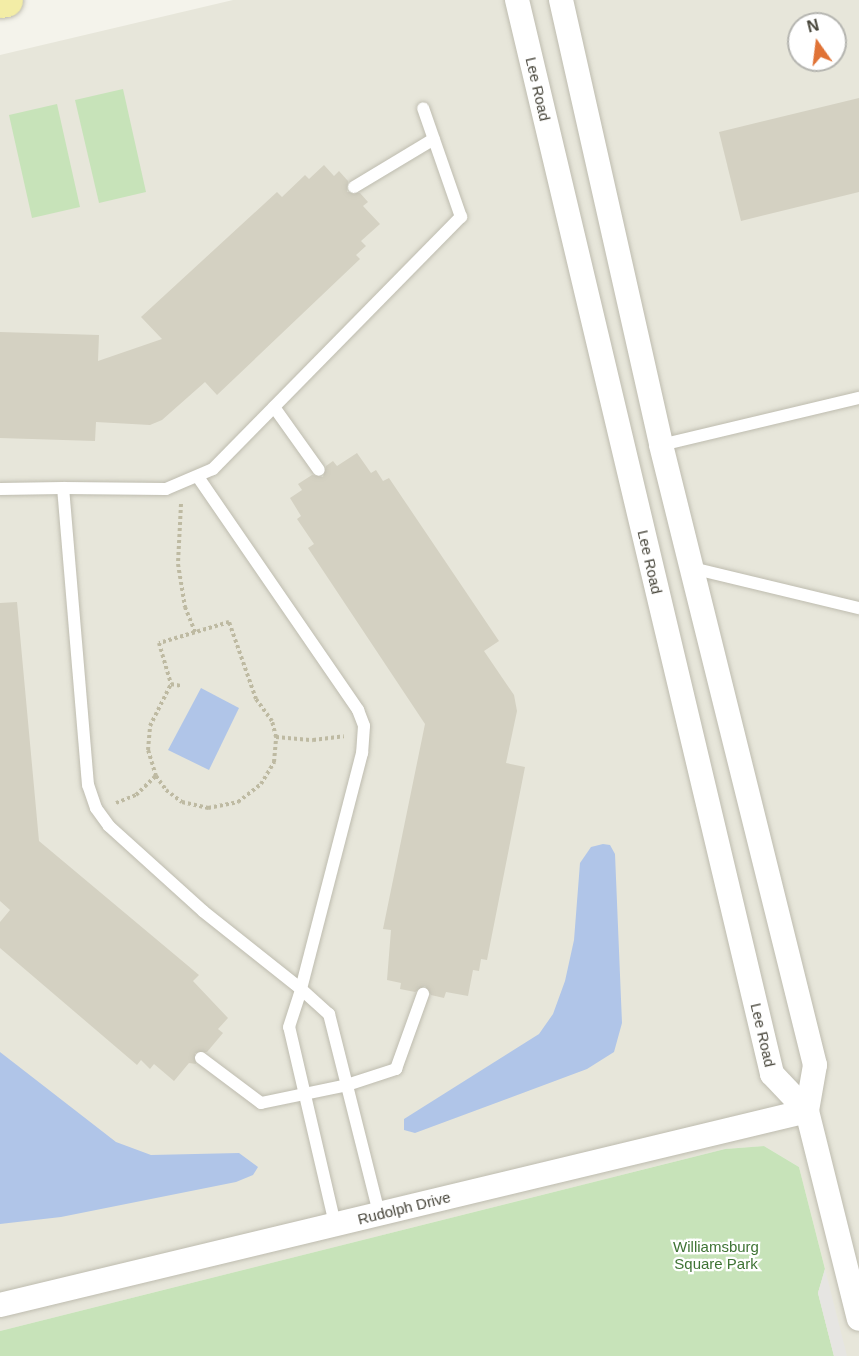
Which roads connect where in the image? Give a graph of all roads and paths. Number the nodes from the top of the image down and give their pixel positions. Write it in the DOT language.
graph roads {
  1 [pos="6,0"];
  2 [pos="517,0"];
  3 [pos="561,0"];
  4 [pos="0,2"];
  5 [pos="423,108"];
  6 [pos="434,139"];
  7 [pos="354,187"];
  8 [pos="859,398"];
  9 [pos="274,407"];
  10 [pos="661,445"];
  11 [pos="320,470"];
  12 [pos="198,477"];
  13 [pos="183,483"];
  14 [pos="63,488"];
  15 [pos="0,489"];
  16 [pos="692,568"];
  17 [pos="859,608"];
  18 [pos="195,632"];
  19 [pos="171,684"];
  20 [pos="180,686"];
  21 [pos="364,733"];
  22 [pos="276,738"];
  23 [pos="156,776"];
  24 [pos="98,811"];
  25 [pos="301,989"];
  26 [pos="423,994"];
  27 [pos="201,1058"];
  28 [pos="347,1085"];
  29 [pos="305,1095"];
  30 [pos="807,1111"];
  31 [pos="379,1214"];
  32 [pos="335,1224"];
  33 [pos="849,1232"];
  34 [pos="0,1305"];
  35 [pos="859,1319"];
  1 -- 4 [label="main road"];
  2 -- 30 [label="street, Lee Road"];
  3 -- 10 [label="street, Lee Road"];
  5 -- 6 [label="lane"];
  6 -- 7 [label="lane"];
  6 -- 9 [label="lane"];
  8 -- 10 [label="lane"];
  9 -- 11 [label="lane"];
  9 -- 12 [label="lane"];
  10 -- 16 [label="street, Lee Road"];
  12 -- 13 [label="lane"];
  12 -- 21 [label="lane"];
  13 -- 14 [label="lane"];
  13 -- 18 [label="path"];
  14 -- 15 [label="lane"];
  14 -- 24 [label="lane"];
  16 -- 17 [label="lane"];
  16 -- 30 [label="street, Lee Road"];
  18 -- 19 [label="path"];
  18 -- 22 [label="path"];
  19 -- 20 [label="path"];
  19 -- 23 [label="path"];
  21 -- 22 [label="path"];
  21 -- 25 [label="lane"];
  22 -- 23 [label="path"];
  23 -- 24 [label="path"];
  24 -- 25 [label="lane"];
  25 -- 28 [label="lane"];
  25 -- 29 [label="lane"];
  26 -- 28 [label="lane"];
  27 -- 29 [label="lane"];
  28 -- 29 [label="lane"];
  28 -- 31 [label="lane"];
  29 -- 32 [label="lane"];
  30 -- 31 [label="street, Rudolph Drive"];
  30 -- 33 [label="street, Lee Road"];
  31 -- 32 [label="street, Rudolph Drive"];
  32 -- 34 [label="street, Rudolph Drive"];
  33 -- 35 [label="street, Lee Road"];
}
